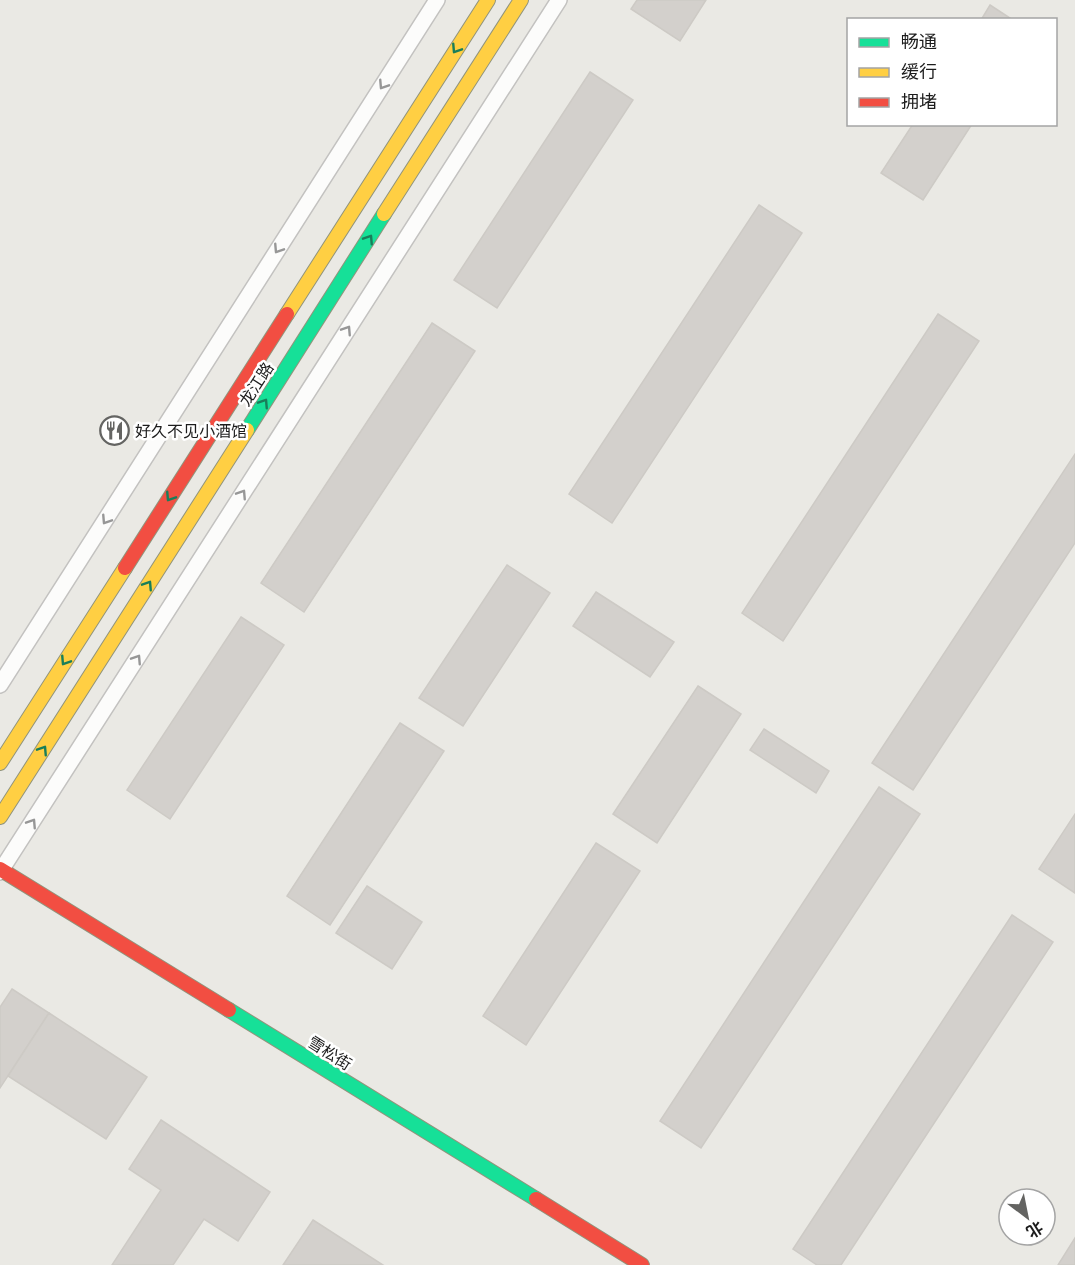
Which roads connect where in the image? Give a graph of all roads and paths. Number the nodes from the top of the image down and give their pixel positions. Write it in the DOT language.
graph roads {
  1 [pos="437,0"];
  2 [pos="488,0"];
  3 [pos="521,0"];
  4 [pos="559,0"];
  5 [pos="0,685"];
  6 [pos="0,763"];
  7 [pos="0,817"];
  8 [pos="0,870"];
  9 [pos="642,1265"];
  1 -- 5 [label="lane, one-way"];
  2 -- 6 [label="street, 龙江路, one-way"];
  7 -- 3 [label="street, 龙江路, one-way"];
  8 -- 4 [label="lane, one-way"];
  8 -- 9 [label="street, 雪松街"];
}
